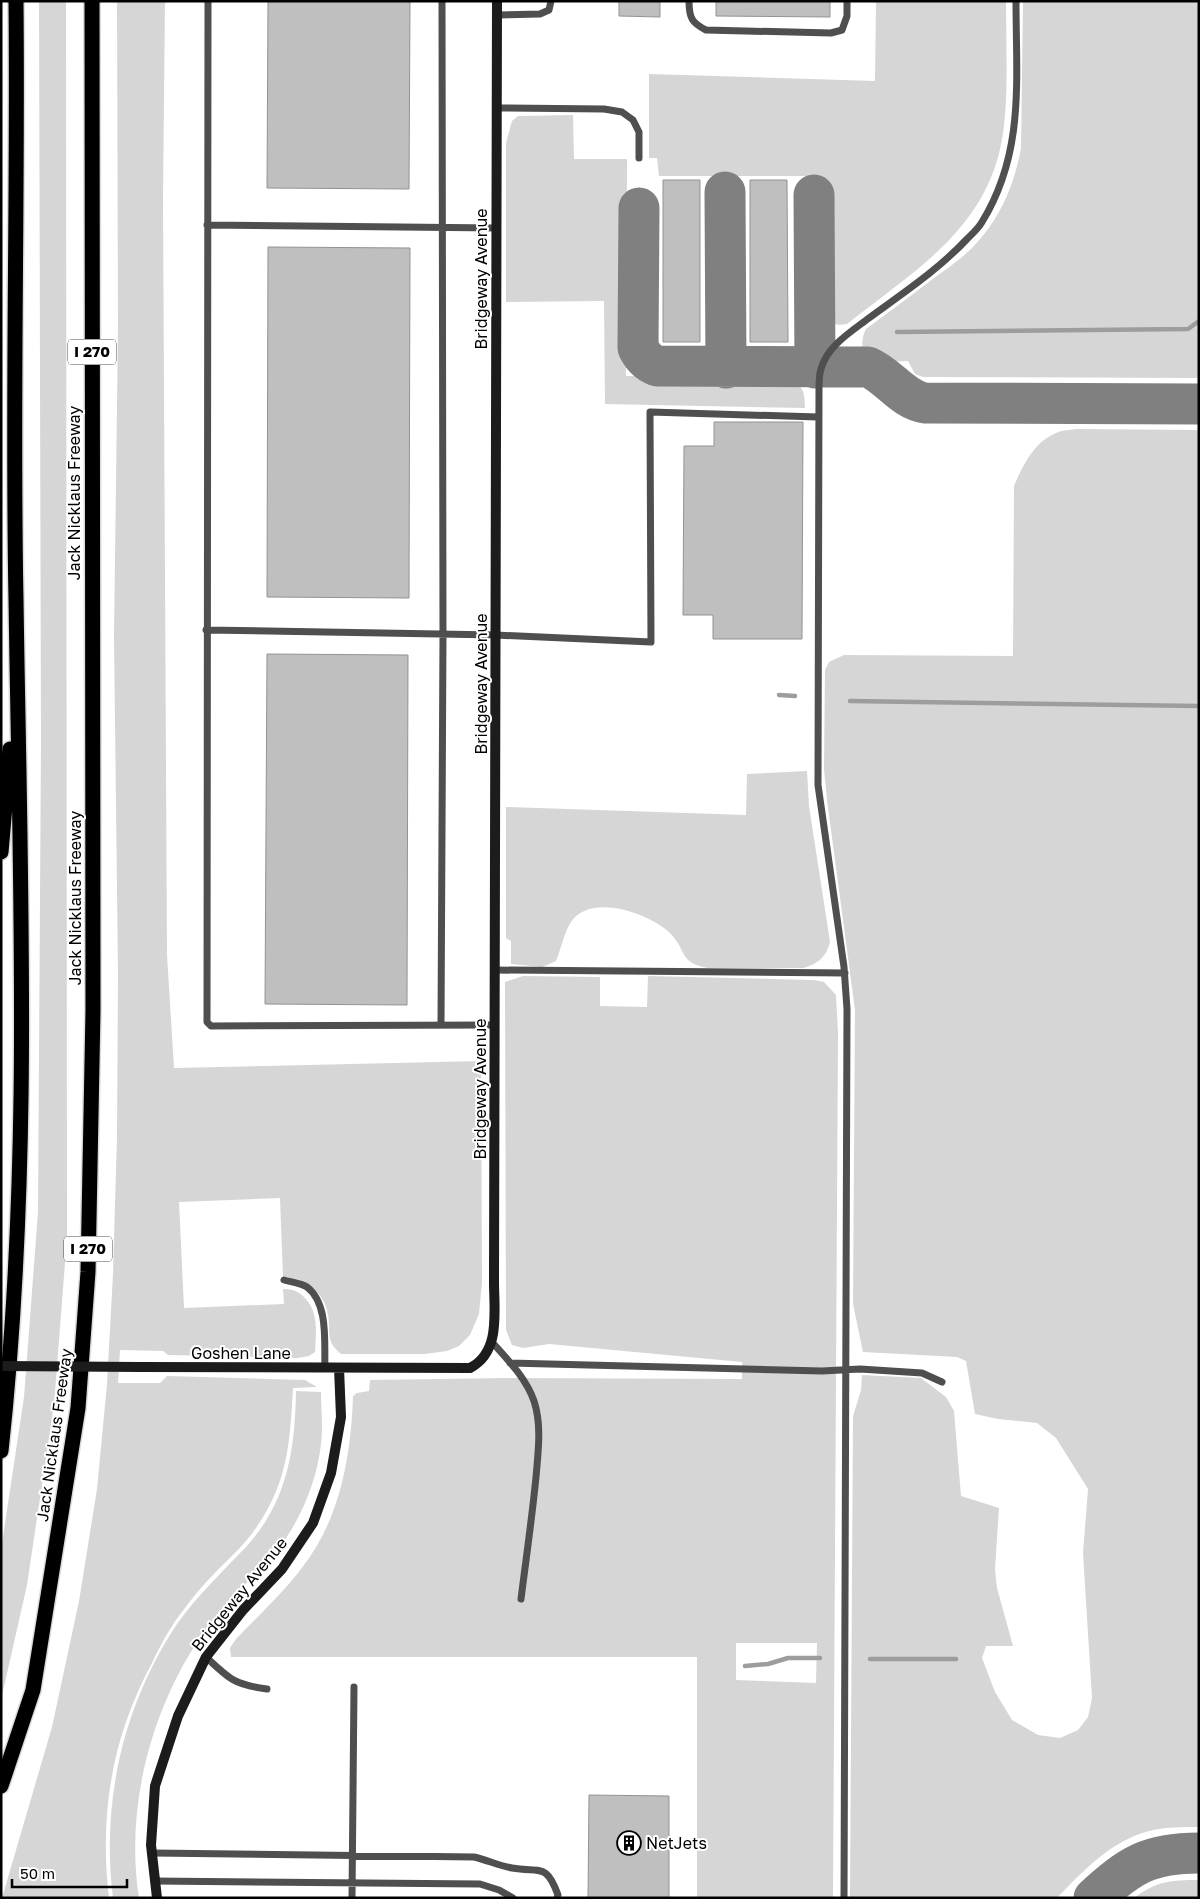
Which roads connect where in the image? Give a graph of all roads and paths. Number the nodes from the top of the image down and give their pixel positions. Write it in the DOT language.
graph roads {
  1 [pos="16,1"];
  2 [pos="92,1"];
  3 [pos="208,1"];
  4 [pos="442,1"];
  5 [pos="497,1"];
  6 [pos="551,1"];
  7 [pos="689,1"];
  8 [pos="847,1"];
  9 [pos="1016,1"];
  10 [pos="497,15"];
  11 [pos="497,108"];
  12 [pos="639,158"];
  13 [pos="207,225"];
  14 [pos="443,227"];
  15 [pos="497,228"];
  16 [pos="818,417"];
  17 [pos="206,630"];
  18 [pos="443,634"];
  19 [pos="496,634"];
  20 [pos="17,685"];
  21 [pos="1,852"];
  22 [pos="495,970"];
  23 [pos="845,973"];
  24 [pos="441,1025"];
  25 [pos="495,1025"];
  26 [pos="284,1280"];
  27 [pos="492,1342"];
  28 [pos="480,1363"];
  29 [pos="510,1363"];
  30 [pos="1,1366"];
  31 [pos="325,1368"];
  32 [pos="339,1368"];
  33 [pos="847,1370"];
  34 [pos="942,1382"];
  35 [pos="1,1451"];
  36 [pos="521,1600"];
  37 [pos="206,1657"];
  38 [pos="354,1687"];
  39 [pos="267,1689"];
  40 [pos="1,1786"];
  41 [pos="152,1854"];
  42 [pos="353,1855"];
  43 [pos="154,1881"];
  44 [pos="352,1883"];
  45 [pos="157,1898"];
  46 [pos="352,1898"];
  47 [pos="512,1898"];
  48 [pos="557,1898"];
  49 [pos="844,1898"];
  1 -- 20 [label="highway"];
  2 -- 40 [label="highway, Jack Nicklaus Freeway / I 270"];
  3 -- 13 [label="lane"];
  4 -- 14 [label="lane"];
  5 -- 10 [label="street, Bridgeway Avenue"];
  6 -- 10 [label="lane"];
  7 -- 8 [label="lane"];
  9 -- 16 [label="lane"];
  10 -- 11 [label="street, Bridgeway Avenue"];
  11 -- 12 [label="lane"];
  11 -- 15 [label="street, Bridgeway Avenue"];
  13 -- 14 [label="lane"];
  13 -- 17 [label="lane"];
  14 -- 15 [label="lane"];
  14 -- 18 [label="lane"];
  15 -- 19 [label="street, Bridgeway Avenue"];
  16 -- 19 [label="lane"];
  16 -- 23 [label="lane"];
  17 -- 18 [label="lane"];
  17 -- 24 [label="lane"];
  18 -- 19 [label="lane"];
  18 -- 24 [label="lane"];
  19 -- 22 [label="street, Bridgeway Avenue"];
  20 -- 21 [label="highway"];
  20 -- 35 [label="highway"];
  22 -- 23 [label="lane"];
  22 -- 25 [label="street, Bridgeway Avenue"];
  23 -- 33 [label="lane"];
  24 -- 25 [label="lane"];
  25 -- 27 [label="street, Bridgeway Avenue"];
  26 -- 31 [label="lane"];
  27 -- 28 [label="street, Bridgeway Avenue"];
  27 -- 29 [label="lane"];
  28 -- 32 [label="street, Goshen Lane"];
  29 -- 33 [label="lane"];
  29 -- 36 [label="lane"];
  30 -- 31 [label="street, Goshen Lane, bridge"];
  31 -- 32 [label="street, Goshen Lane"];
  32 -- 37 [label="street, Bridgeway Avenue"];
  33 -- 34 [label="lane"];
  33 -- 49 [label="lane"];
  37 -- 39 [label="lane"];
  37 -- 41 [label="street, Bridgeway Avenue"];
  38 -- 42 [label="lane"];
  41 -- 42 [label="lane"];
  41 -- 43 [label="street, Bridgeway Avenue"];
  42 -- 44 [label="lane"];
  42 -- 48 [label="lane"];
  43 -- 44 [label="lane"];
  43 -- 45 [label="street, Bridgeway Avenue"];
  44 -- 46 [label="lane"];
  44 -- 47 [label="lane"];
}
